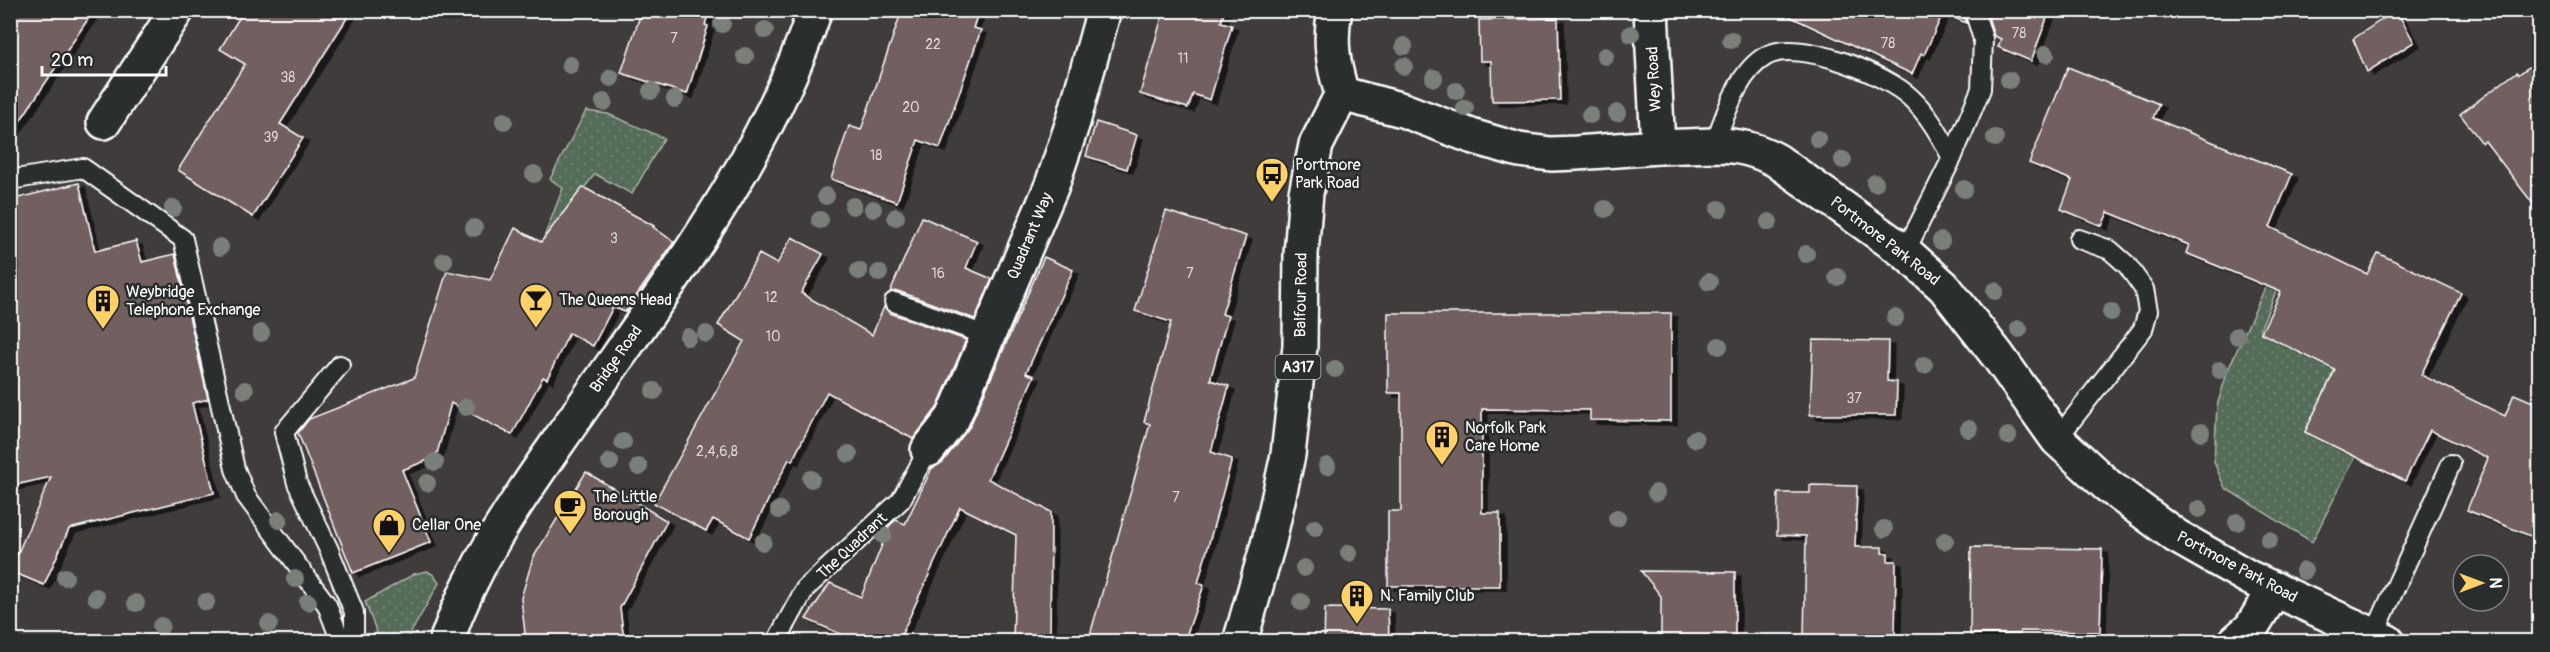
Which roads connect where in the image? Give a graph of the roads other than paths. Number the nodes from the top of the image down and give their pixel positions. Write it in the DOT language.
graph roads {
  1 [pos="177,10"];
  2 [pos="815,10"];
  3 [pos="1104,10"];
  4 [pos="1335,10"];
  5 [pos="1651,10"];
  6 [pos="1974,10"];
  7 [pos="1342,94"];
  8 [pos="104,122"];
  9 [pos="1714,146"];
  10 [pos="1658,147"];
  11 [pos="1952,158"];
  12 [pos="10,180"];
  13 [pos="2079,239"];
  14 [pos="1905,252"];
  15 [pos="894,302"];
  16 [pos="988,336"];
  17 [pos="340,365"];
  18 [pos="2057,438"];
  19 [pos="928,450"];
  20 [pos="2451,464"];
  21 [pos="2275,589"];
  22 [pos="2381,638"];
  23 [pos="341,642"];
  24 [pos="354,642"];
  25 [pos="446,642"];
  26 [pos="776,642"];
  27 [pos="1240,642"];
  28 [pos="2235,642"];
  1 -- 8 [label="street"];
  2 -- 25 [label="street, Bridge Road"];
  3 -- 16 [label="street, Quadrant Way"];
  4 -- 7 [label="street"];
  5 -- 10 [label="street, Wey Road"];
  6 -- 11 [label="lane"];
  7 -- 10 [label="street, Portmore Park Road"];
  7 -- 27 [label="street, Balfour Road / A317"];
  9 -- 10 [label="street, Portmore Park Road"];
  9 -- 11 [label="lane"];
  9 -- 14 [label="street, Portmore Park Road"];
  11 -- 14 [label="lane"];
  12 -- 23 [label="lane"];
  13 -- 18 [label="lane"];
  14 -- 18 [label="street, Portmore Park Road"];
  15 -- 16 [label="lane"];
  16 -- 19 [label="street, Quadrant Way"];
  17 -- 24 [label="lane"];
  18 -- 21 [label="street, Portmore Park Road"];
  19 -- 26 [label="lane, The Quadrant"];
  20 -- 22 [label="lane"];
  21 -- 22 [label="street, Portmore Park Road"];
  21 -- 28 [label="street"];
}
